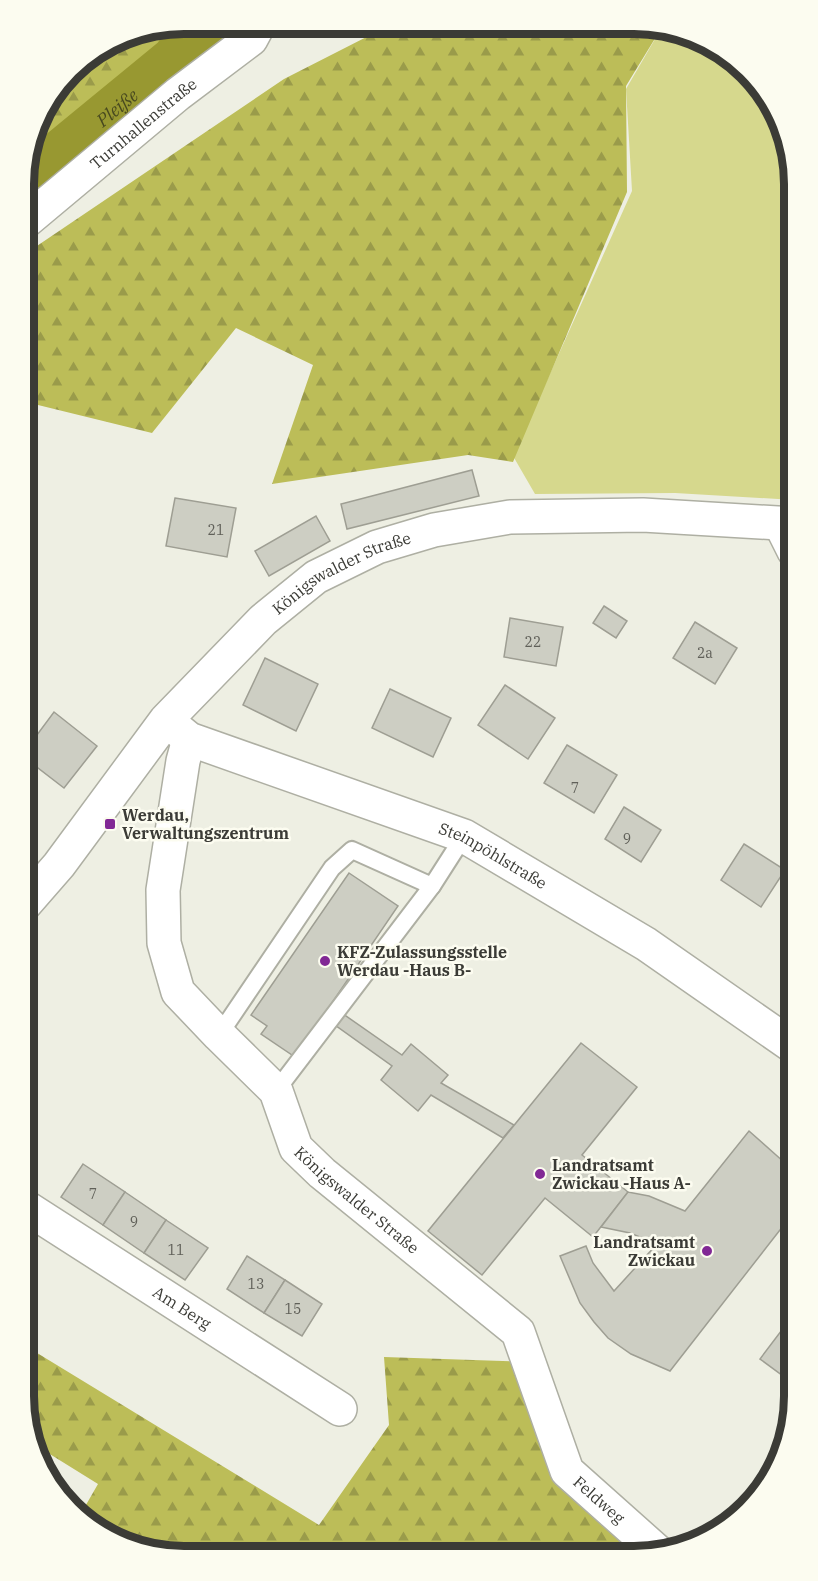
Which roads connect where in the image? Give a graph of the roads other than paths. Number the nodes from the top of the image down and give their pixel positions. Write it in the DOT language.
graph roads {
  1 [pos="254,34"];
  2 [pos="35,214"];
  3 [pos="784,532"];
  4 [pos="178,730"];
  5 [pos="464,836"];
  6 [pos="432,886"];
  7 [pos="35,893"];
  8 [pos="219,1035"];
  9 [pos="783,1040"];
  10 [pos="276,1091"];
  11 [pos="35,1213"];
  12 [pos="340,1409"];
  13 [pos="567,1471"];
  14 [pos="650,1545"];
  1 -- 2 [label="street, Turnhallenstraße"];
  3 -- 4 [label="street, Königswalder Straße"];
  4 -- 5 [label="street, Steinpöhlstraße"];
  4 -- 7 [label="street, Königswalder Straße"];
  4 -- 8 [label="street, Königswalder Straße"];
  5 -- 6 [label="lane"];
  5 -- 9 [label="street, Steinpöhlstraße"];
  6 -- 8 [label="lane"];
  6 -- 10 [label="lane"];
  8 -- 10 [label="street, Königswalder Straße"];
  10 -- 13 [label="street, Königswalder Straße"];
  11 -- 12 [label="street, Am Berg"];
  13 -- 14 [label="street, Feldweg"];
}
